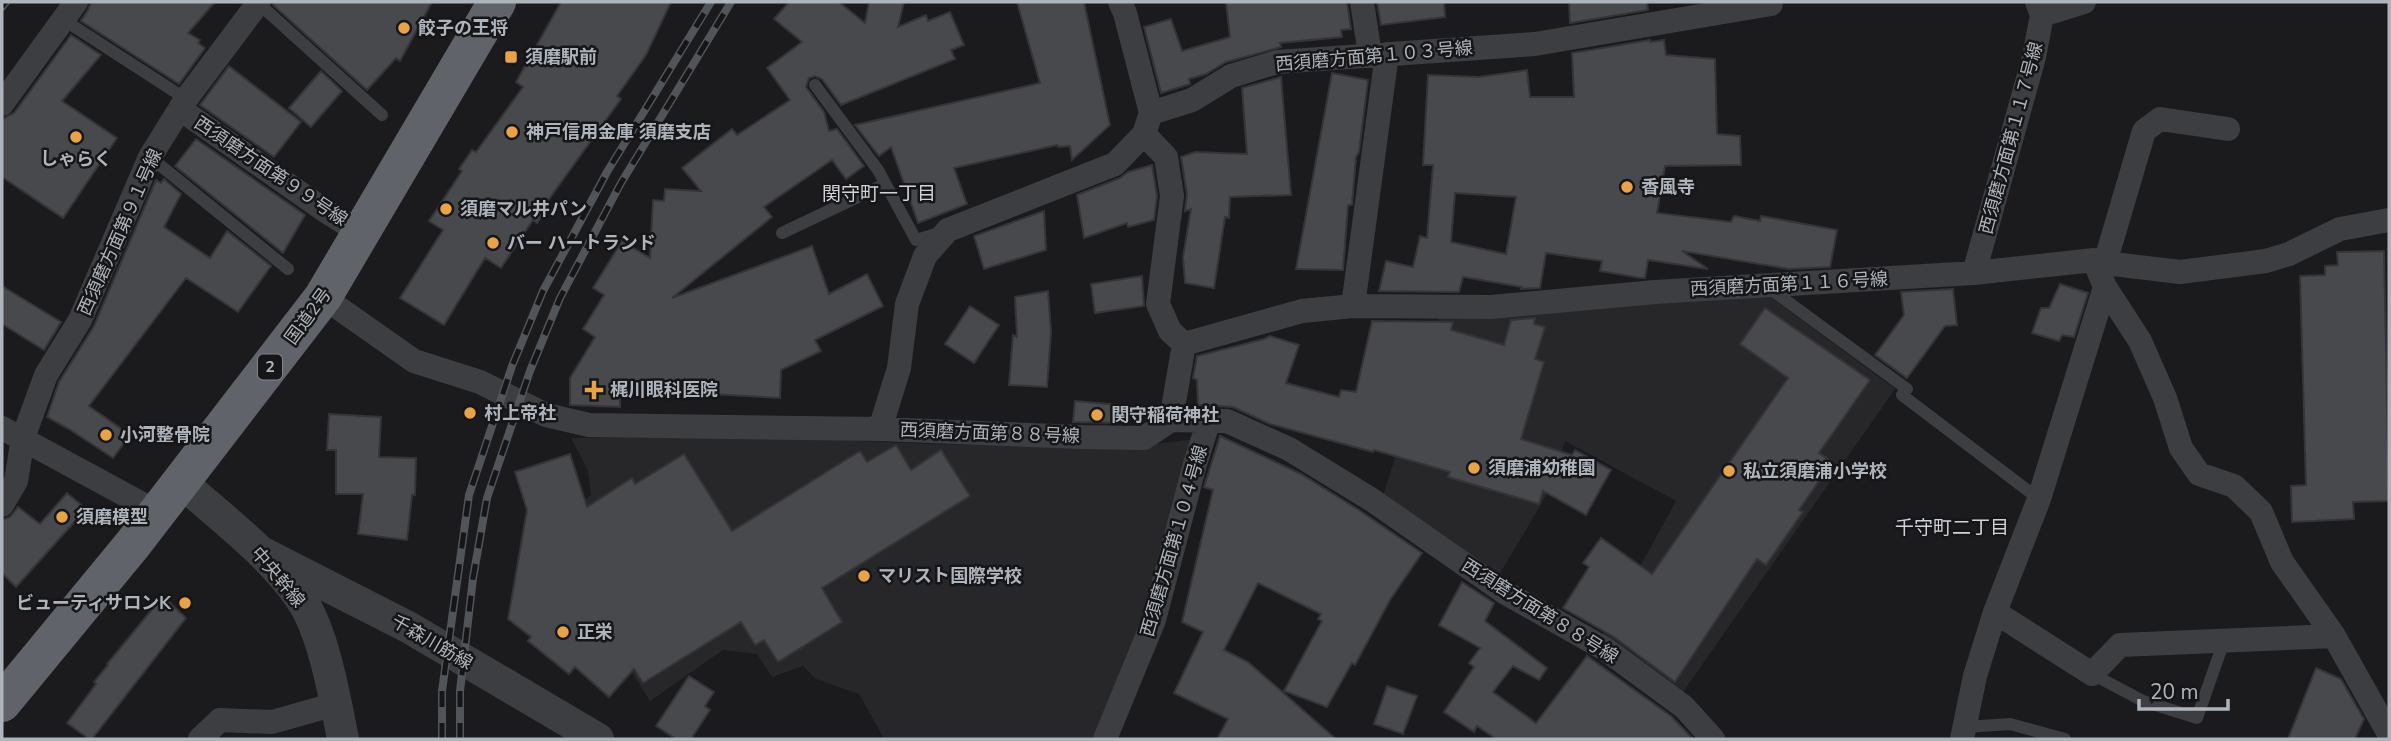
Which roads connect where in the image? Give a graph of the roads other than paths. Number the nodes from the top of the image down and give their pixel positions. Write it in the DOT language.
graph roads {
  1 [pos="258,2"];
  2 [pos="497,2"];
  3 [pos="1120,2"];
  4 [pos="1363,2"];
  5 [pos="1771,2"];
  6 [pos="2084,2"];
  7 [pos="2040,8"];
  8 [pos="70,11"];
  9 [pos="1379,54"];
  10 [pos="815,85"];
  11 [pos="2,104"];
  12 [pos="183,104"];
  13 [pos="382,115"];
  14 [pos="1148,123"];
  15 [pos="2228,129"];
  16 [pos="150,157"];
  17 [pos="885,184"];
  18 [pos="2389,220"];
  19 [pos="948,230"];
  20 [pos="361,233"];
  21 [pos="782,233"];
  22 [pos="288,269"];
  23 [pos="2101,270"];
  24 [pos="1974,273"];
  25 [pos="1766,286"];
  26 [pos="323,297"];
  27 [pos="1353,306"];
  28 [pos="1184,344"];
  29 [pos="1171,420"];
  30 [pos="1209,420"];
  31 [pos="880,429"];
  32 [pos="13,433"];
  33 [pos="181,482"];
  34 [pos="2039,499"];
  35 [pos="2,505"];
  36 [pos="158,512"];
  37 [pos="261,552"];
  38 [pos="1996,612"];
  39 [pos="2334,636"];
  40 [pos="2224,641"];
  41 [pos="2092,674"];
  42 [pos="2,703"];
  43 [pos="336,704"];
  44 [pos="1964,733"];
  45 [pos="2389,734"];
  46 [pos="200,739"];
  47 [pos="343,739"];
  48 [pos="598,739"];
  49 [pos="1105,739"];
  50 [pos="1713,739"];
  51 [pos="2065,739"];
  1 -- 12 [label="street, 西須磨方面第９１号線"];
  1 -- 13 [label="lane"];
  2 -- 20 [label="highway, 国道2号 / 2"];
  3 -- 14 [label="street"];
  4 -- 9 [label="street"];
  5 -- 9 [label="street, 西須磨方面第１０３号線"];
  6 -- 7 [label="street"];
  7 -- 24 [label="street, 西須磨方面第１１７号線"];
  8 -- 11 [label="street"];
  8 -- 12 [label="lane, 西須磨方面第９９号線"];
  9 -- 14 [label="street, 西須磨方面第１０３号線"];
  9 -- 27 [label="street"];
  10 -- 17 [label="lane, 西須磨方面第１０３号線"];
  12 -- 16 [label="street, 西須磨方面第９１号線"];
  12 -- 20 [label="street, 西須磨方面第９９号線"];
  14 -- 19 [label="street, 西須磨方面第１０３号線"];
  14 -- 28 [label="street"];
  15 -- 23 [label="street"];
  16 -- 22 [label="lane"];
  16 -- 32 [label="street, 西須磨方面第９１号線"];
  17 -- 19 [label="lane, 西須磨方面第１０３号線"];
  17 -- 21 [label="lane"];
  18 -- 23 [label="street, 西須磨方面第１１６号線"];
  19 -- 31 [label="street"];
  20 -- 26 [label="highway, 国道2号 / 2"];
  23 -- 24 [label="street, 西須磨方面第１１６号線"];
  23 -- 34 [label="street"];
  23 -- 39 [label="street"];
  24 -- 25 [label="street, 西須磨方面第１１６号線"];
  25 -- 27 [label="street, 西須磨方面第１１６号線"];
  25 -- 34 [label="lane"];
  26 -- 31 [label="street, 西須磨方面第８８号線"];
  26 -- 33 [label="highway, 国道2号 / 2"];
  27 -- 28 [label="street, 西須磨方面第１１６号線"];
  28 -- 29 [label="street"];
  29 -- 30 [label="street, 西須磨方面第８８号線"];
  29 -- 31 [label="street, 西須磨方面第８８号線"];
  30 -- 49 [label="street, 西須磨方面第１０４号線"];
  30 -- 50 [label="street, 西須磨方面第８８号線"];
  32 -- 35 [label="street, 西須磨方面第９１号線"];
  32 -- 36 [label="street"];
  33 -- 36 [label="highway, 国道2号 / 2"];
  33 -- 37 [label="street, 中央幹線"];
  34 -- 38 [label="street"];
  36 -- 42 [label="highway, 国道2号 / 2"];
  37 -- 43 [label="street, 中央幹線"];
  37 -- 48 [label="street, 千森川筋線"];
  38 -- 41 [label="street"];
  38 -- 44 [label="street"];
  39 -- 40 [label="street"];
  39 -- 45 [label="street"];
  40 -- 41 [label="street"];
  40 -- 41 [label="lane"];
  43 -- 46 [label="street"];
  43 -- 47 [label="street, 中央幹線"];
  44 -- 51 [label="lane"];
}
